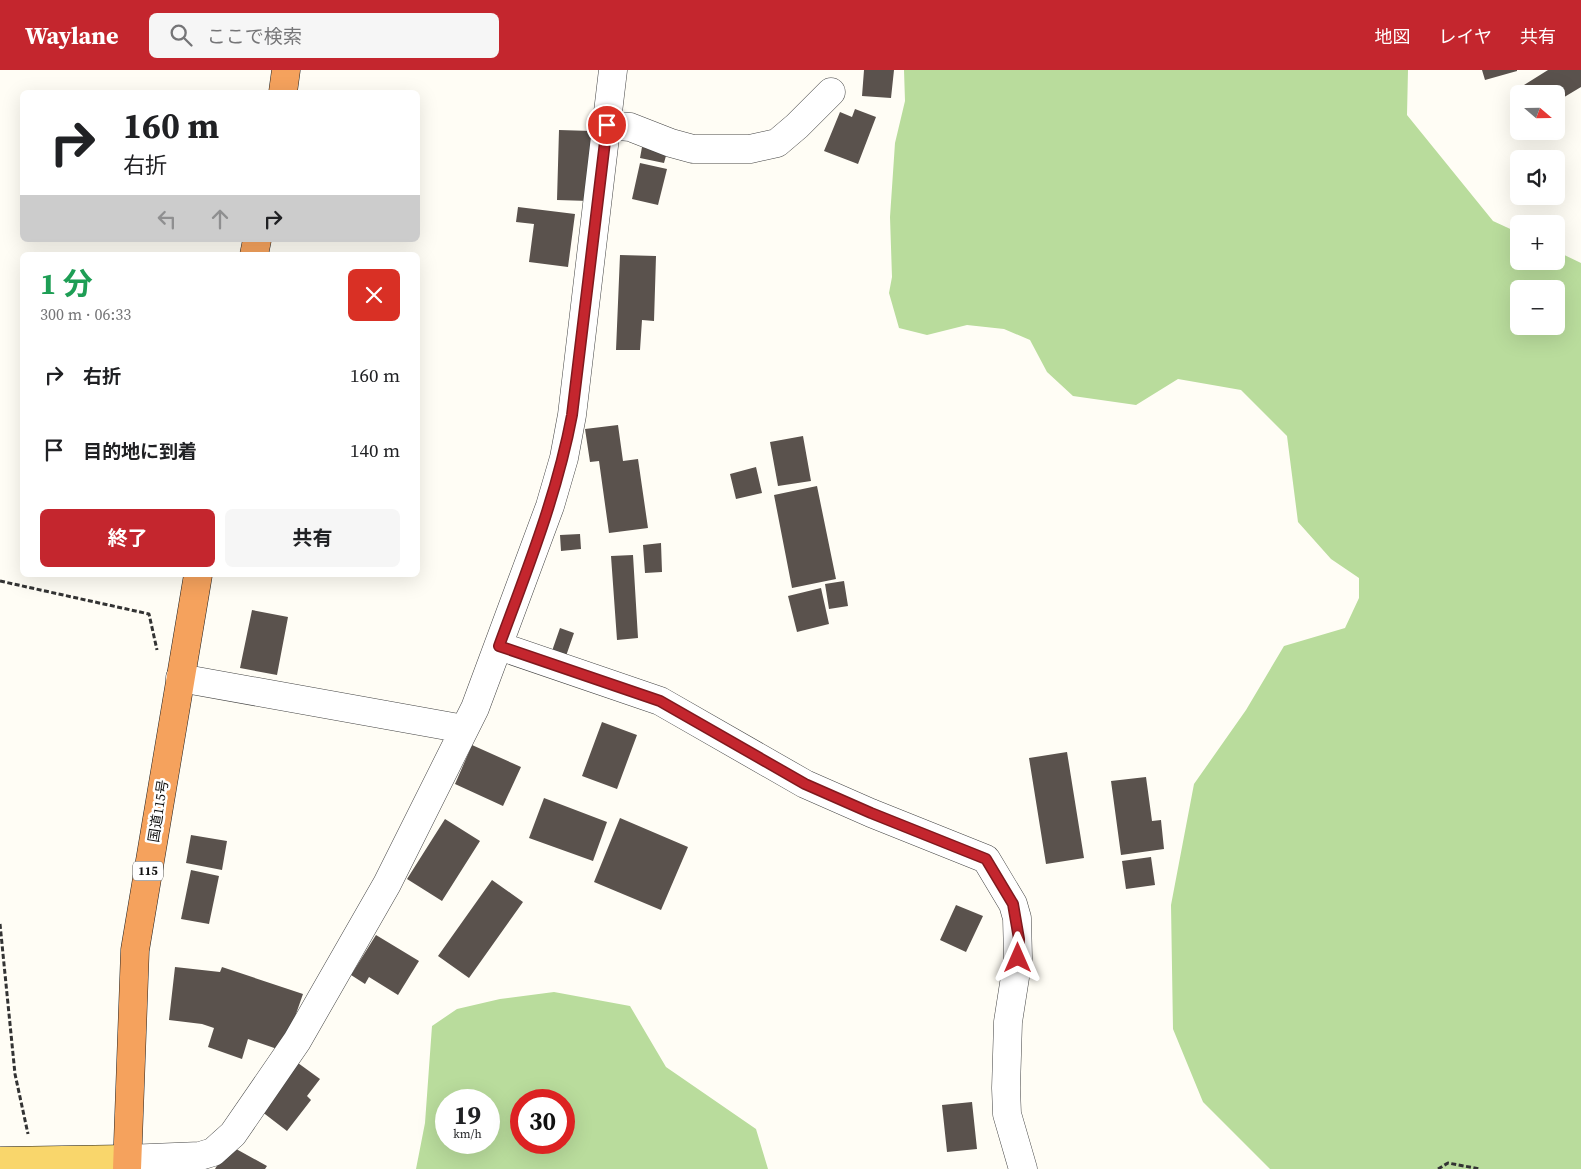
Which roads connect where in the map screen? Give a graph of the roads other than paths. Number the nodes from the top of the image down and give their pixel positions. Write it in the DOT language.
graph roads {
  1 [pos="286,70"];
  2 [pos="614,70"];
  3 [pos="282,90"];
  4 [pos="831,92"];
  5 [pos="607,125"];
  6 [pos="198,577"];
  7 [pos="499,646"];
  8 [pos="180,678"];
  9 [pos="464,729"];
  10 [pos="0,1161"];
  11 [pos="127,1164"];
  12 [pos="1023,1169"];
  1 -- 3 [label="highway"];
  2 -- 5 [label="street"];
  4 -- 5 [label="street"];
  5 -- 7 [label="street"];
  6 -- 8 [label="highway, 国道115号 / 115"];
  7 -- 9 [label="street"];
  7 -- 12 [label="street"];
  8 -- 9 [label="street"];
  8 -- 11 [label="highway, 国道115号 / 115"];
  9 -- 11 [label="street"];
  10 -- 11 [label="main road"];
}
